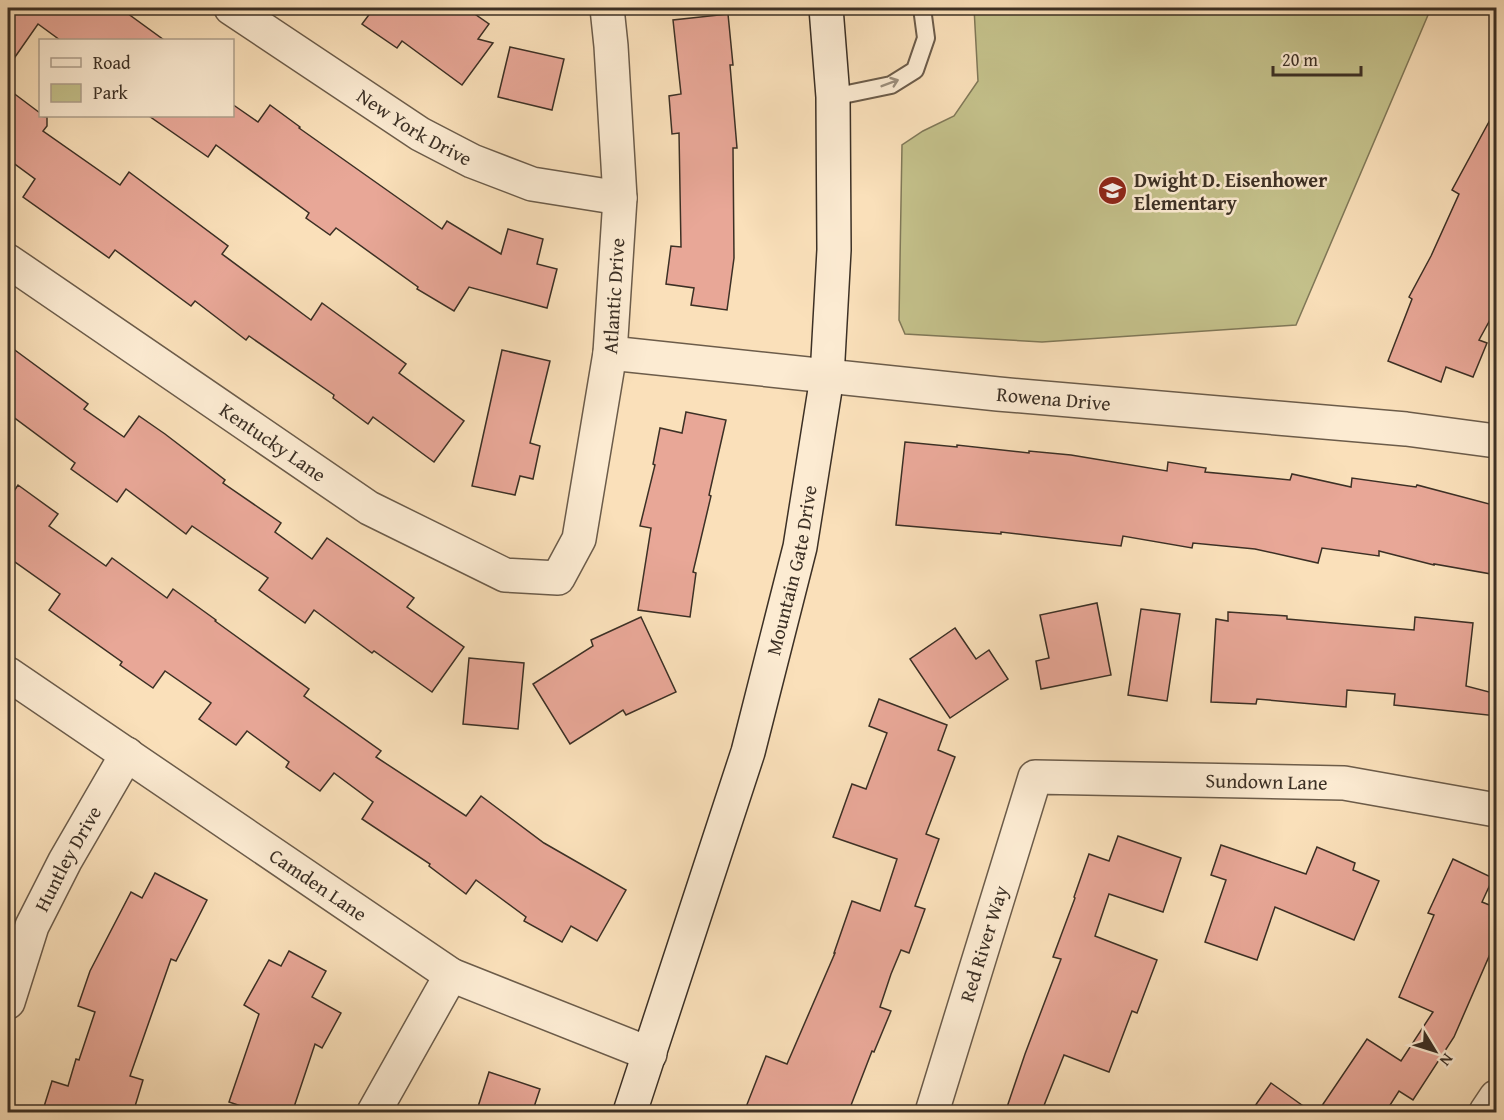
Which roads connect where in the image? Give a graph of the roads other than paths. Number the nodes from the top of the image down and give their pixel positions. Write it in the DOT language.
graph roads {
  1 [pos="231,8"];
  2 [pos="607,8"];
  3 [pos="826,8"];
  4 [pos="922,8"];
  5 [pos="833,97"];
  6 [pos="620,198"];
  7 [pos="8,261"];
  8 [pos="610,353"];
  9 [pos="827,377"];
  10 [pos="1497,441"];
  11 [pos="558,578"];
  12 [pos="8,674"];
  13 [pos="127,754"];
  14 [pos="1035,777"];
  15 [pos="1497,810"];
  16 [pos="451,975"];
  17 [pos="8,1002"];
  18 [pos="650,1054"];
  19 [pos="1497,1097"];
  20 [pos="374,1113"];
  21 [pos="630,1113"];
  22 [pos="932,1113"];
  23 [pos="1486,1113"];
  1 -- 6 [label="street, New York Drive"];
  2 -- 6 [label="street, Atlantic Drive"];
  3 -- 5 [label="street, Mountain Gate Drive"];
  5 -- 4 [label="lane, one-way"];
  5 -- 9 [label="street, Mountain Gate Drive"];
  6 -- 8 [label="street, Atlantic Drive"];
  7 -- 11 [label="street, Kentucky Lane"];
  8 -- 9 [label="street, Rowena Drive"];
  8 -- 11 [label="street, Atlantic Drive"];
  9 -- 10 [label="street, Rowena Drive"];
  9 -- 18 [label="street, Mountain Gate Drive"];
  12 -- 13 [label="street, Camden Lane"];
  13 -- 16 [label="street, Camden Lane"];
  13 -- 17 [label="street, Huntley Drive"];
  14 -- 15 [label="street, Sundown Lane"];
  14 -- 22 [label="street, Red River Way"];
  16 -- 18 [label="street, Camden Lane"];
  16 -- 20 [label="street"];
  18 -- 21 [label="street, Mountain Gate Drive"];
  19 -- 23 [label="street"];
}
